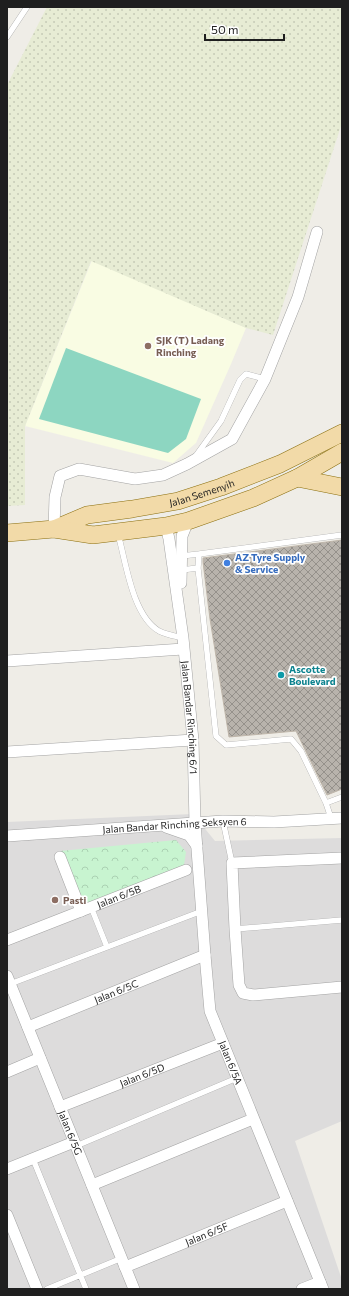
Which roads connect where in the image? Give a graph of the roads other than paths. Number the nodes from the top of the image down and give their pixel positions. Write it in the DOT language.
graph roads {
  1 [pos="27,7"];
  2 [pos="7,37"];
  3 [pos="317,232"];
  4 [pos="265,379"];
  5 [pos="342,433"];
  6 [pos="342,452"];
  7 [pos="191,462"];
  8 [pos="298,478"];
  9 [pos="342,487"];
  10 [pos="188,521"];
  11 [pos="166,526"];
  12 [pos="54,529"];
  13 [pos="117,532"];
  14 [pos="7,533"];
  15 [pos="342,535"];
  16 [pos="199,554"];
  17 [pos="181,556"];
  18 [pos="198,568"];
  19 [pos="181,570"];
  20 [pos="179,613"];
  21 [pos="183,643"];
  22 [pos="7,661"];
  23 [pos="192,740"];
  24 [pos="7,752"];
  25 [pos="342,797"];
  26 [pos="326,803"];
  27 [pos="331,818"];
  28 [pos="342,818"];
  29 [pos="223,821"];
  30 [pos="195,823"];
  31 [pos="158,825"];
  32 [pos="7,836"];
  33 [pos="197,846"];
  34 [pos="60,857"];
  35 [pos="342,858"];
  36 [pos="232,863"];
  37 [pos="186,870"];
  38 [pos="91,907"];
  39 [pos="80,911"];
  40 [pos="202,911"];
  41 [pos="342,920"];
  42 [pos="235,929"];
  43 [pos="7,940"];
  44 [pos="107,947"];
  45 [pos="205,955"];
  46 [pos="9,980"];
  47 [pos="342,987"];
  48 [pos="28,1027"];
  49 [pos="223,1042"];
  50 [pos="40,1058"];
  51 [pos="7,1072"];
  52 [pos="237,1078"];
  53 [pos="60,1108"];
  54 [pos="253,1119"];
  55 [pos="75,1144"];
  56 [pos="33,1159"];
  57 [pos="7,1169"];
  58 [pos="92,1185"];
  59 [pos="287,1201"];
  60 [pos="7,1215"];
  61 [pos="123,1263"];
  62 [pos="80,1275"];
  63 [pos="321,1285"];
  64 [pos="37,1289"];
  65 [pos="47,1289"];
  66 [pos="86,1289"];
  67 [pos="134,1289"];
  68 [pos="302,1289"];
  1 -- 2 [label="lane"];
  3 -- 4 [label="street"];
  4 -- 7 [label="street"];
  4 -- 7 [label="lane"];
  5 -- 12 [label="main road, Jalan Semenyih"];
  6 -- 8 [label="main road, Jalan Semenyih"];
  7 -- 12 [label="street"];
  8 -- 9 [label="main road"];
  8 -- 10 [label="main road, Jalan Semenyih"];
  10 -- 11 [label="main road, Jalan Semenyih"];
  10 -- 17 [label="street, Jalan Bandar Rinching 6/1"];
  11 -- 13 [label="main road, Jalan Semenyih"];
  11 -- 20 [label="street, Jalan Bandar Rinching 6/1"];
  12 -- 13 [label="main road, Jalan Semenyih"];
  12 -- 14 [label="main road, Jalan Semenyih"];
  13 -- 21 [label="lane"];
  15 -- 16 [label="lane"];
  16 -- 17 [label="lane"];
  16 -- 18 [label="lane"];
  17 -- 19 [label="street, Jalan Bandar Rinching 6/1"];
  18 -- 19 [label="lane"];
  18 -- 26 [label="lane"];
  19 -- 20 [label="street, Jalan Bandar Rinching 6/1"];
  20 -- 21 [label="street, Jalan Bandar Rinching 6/1"];
  21 -- 22 [label="street"];
  21 -- 23 [label="street, Jalan Bandar Rinching 6/1"];
  23 -- 24 [label="street"];
  23 -- 30 [label="street, Jalan Bandar Rinching 6/1"];
  25 -- 26 [label="lane"];
  26 -- 27 [label="lane"];
  27 -- 28 [label="street, Jalan Bandar Rinching Seksyen 6"];
  27 -- 29 [label="street, Jalan Bandar Rinching Seksyen 6"];
  29 -- 30 [label="street, Jalan Bandar Rinching Seksyen 6"];
  29 -- 33 [label="street"];
  29 -- 36 [label="lane"];
  30 -- 31 [label="street, Jalan Bandar Rinching Seksyen 6"];
  30 -- 33 [label="street, Jalan 6/5A"];
  31 -- 32 [label="street, Jalan Bandar Rinching Seksyen 6"];
  31 -- 33 [label="street"];
  33 -- 40 [label="street, Jalan 6/5A"];
  34 -- 39 [label="street"];
  35 -- 36 [label="street"];
  36 -- 42 [label="street"];
  37 -- 38 [label="street, Jalan 6/5B"];
  38 -- 39 [label="street, Jalan 6/5B"];
  38 -- 44 [label="lane"];
  39 -- 43 [label="street, Jalan 6/5B"];
  40 -- 44 [label="lane"];
  40 -- 45 [label="street, Jalan 6/5A"];
  41 -- 42 [label="lane"];
  42 -- 47 [label="street"];
  44 -- 46 [label="lane"];
  45 -- 48 [label="street, Jalan 6/5C"];
  45 -- 49 [label="street, Jalan 6/5A"];
  46 -- 48 [label="street, Jalan 6/5G"];
  48 -- 50 [label="street, Jalan 6/5G"];
  49 -- 52 [label="street, Jalan 6/5A"];
  49 -- 53 [label="street, Jalan 6/5D"];
  50 -- 51 [label="street"];
  50 -- 53 [label="street, Jalan 6/5G"];
  52 -- 54 [label="street, Jalan 6/5A"];
  52 -- 55 [label="lane"];
  53 -- 55 [label="street, Jalan 6/5G"];
  54 -- 58 [label="street"];
  54 -- 59 [label="street, Jalan 6/5A"];
  55 -- 56 [label="street"];
  55 -- 58 [label="street, Jalan 6/5G"];
  56 -- 57 [label="street"];
  56 -- 62 [label="lane"];
  58 -- 61 [label="street, Jalan 6/5G"];
  59 -- 61 [label="street, Jalan 6/5F"];
  59 -- 63 [label="street, Jalan 6/5A"];
  60 -- 64 [label="street"];
  61 -- 62 [label="lane"];
  61 -- 67 [label="street, Jalan 6/5G"];
  62 -- 65 [label="lane"];
  62 -- 66 [label="lane"];
  63 -- 68 [label="street"];
}
